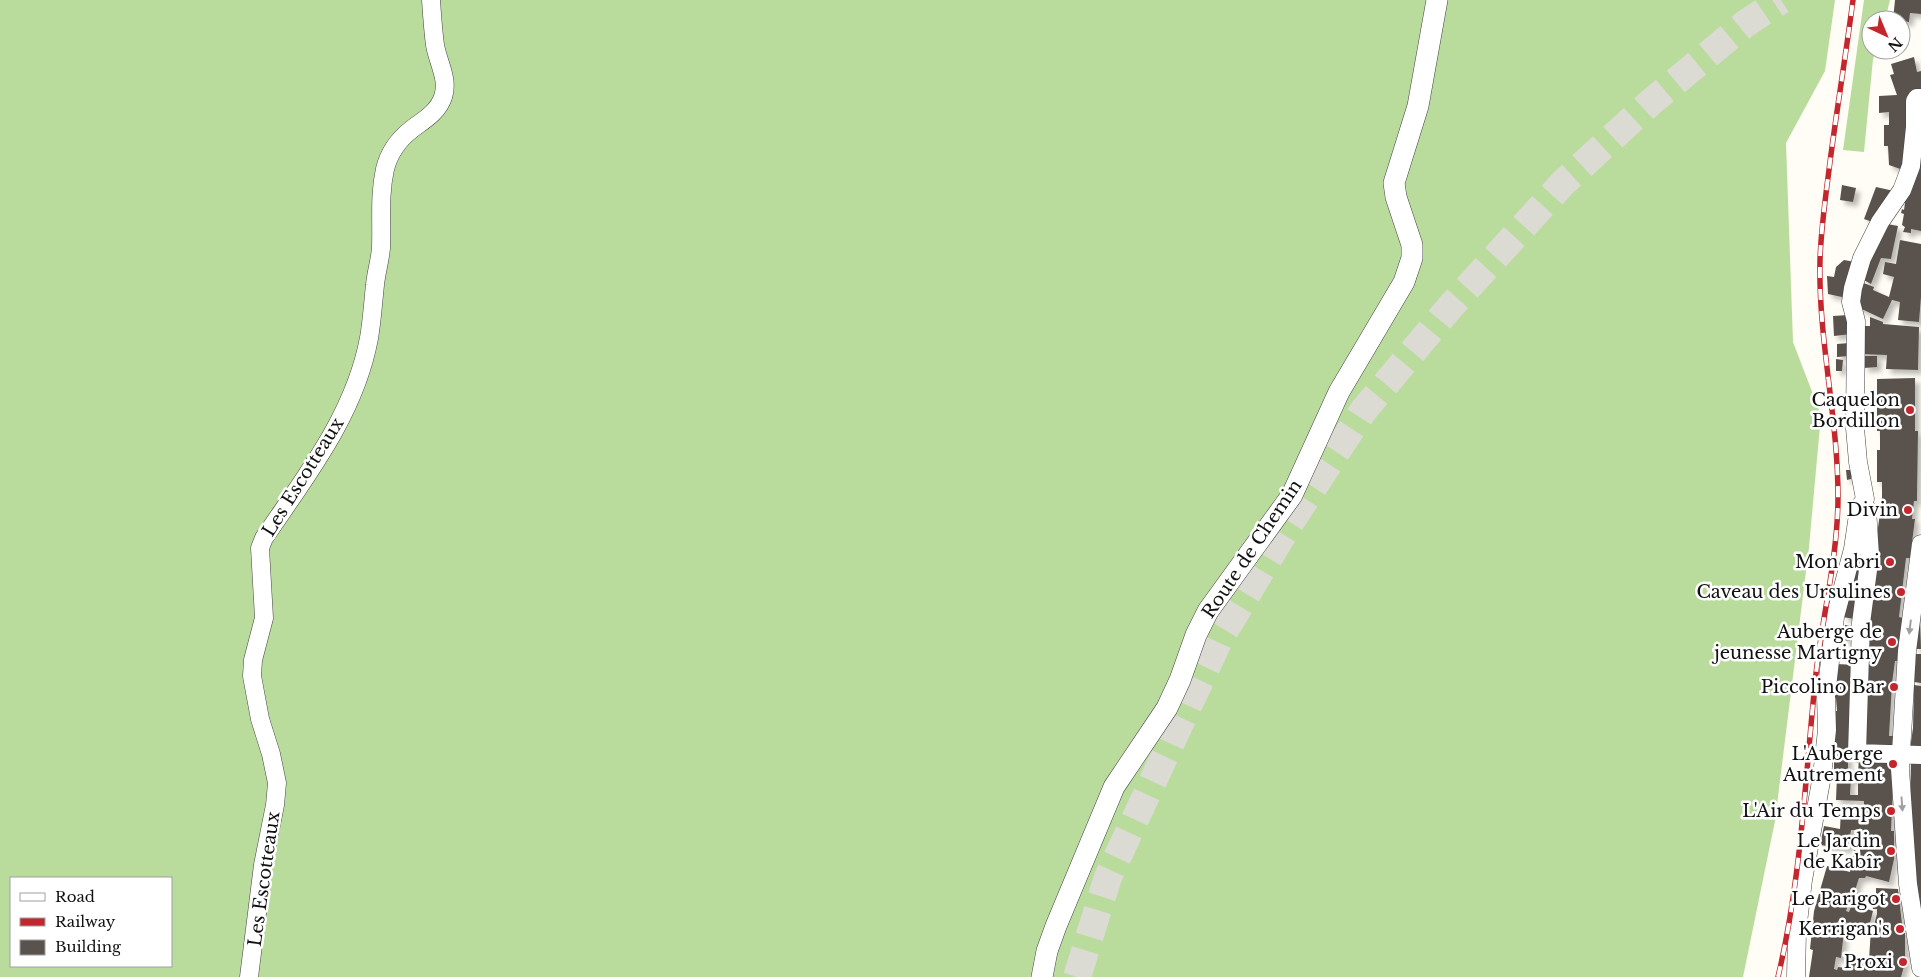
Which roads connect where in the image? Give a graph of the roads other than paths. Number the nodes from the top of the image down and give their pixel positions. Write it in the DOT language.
graph roads {
  1 [pos="431,0"];
  2 [pos="1436,0"];
  3 [pos="1921,98"];
  4 [pos="1865,498"];
  5 [pos="1921,544"];
  6 [pos="1901,755"];
  7 [pos="1921,755"];
  8 [pos="1921,968"];
  9 [pos="249,977"];
  10 [pos="1042,977"];
  11 [pos="1796,977"];
  1 -- 9 [label="street, Les Escotteaux"];
  2 -- 10 [label="street, Route de Chemin"];
  3 -- 4 [label="street"];
  4 -- 6 [label="street"];
  4 -- 11 [label="street"];
  5 -- 6 [label="street, one-way"];
  6 -- 7 [label="street"];
  6 -- 8 [label="street, one-way"];
}
